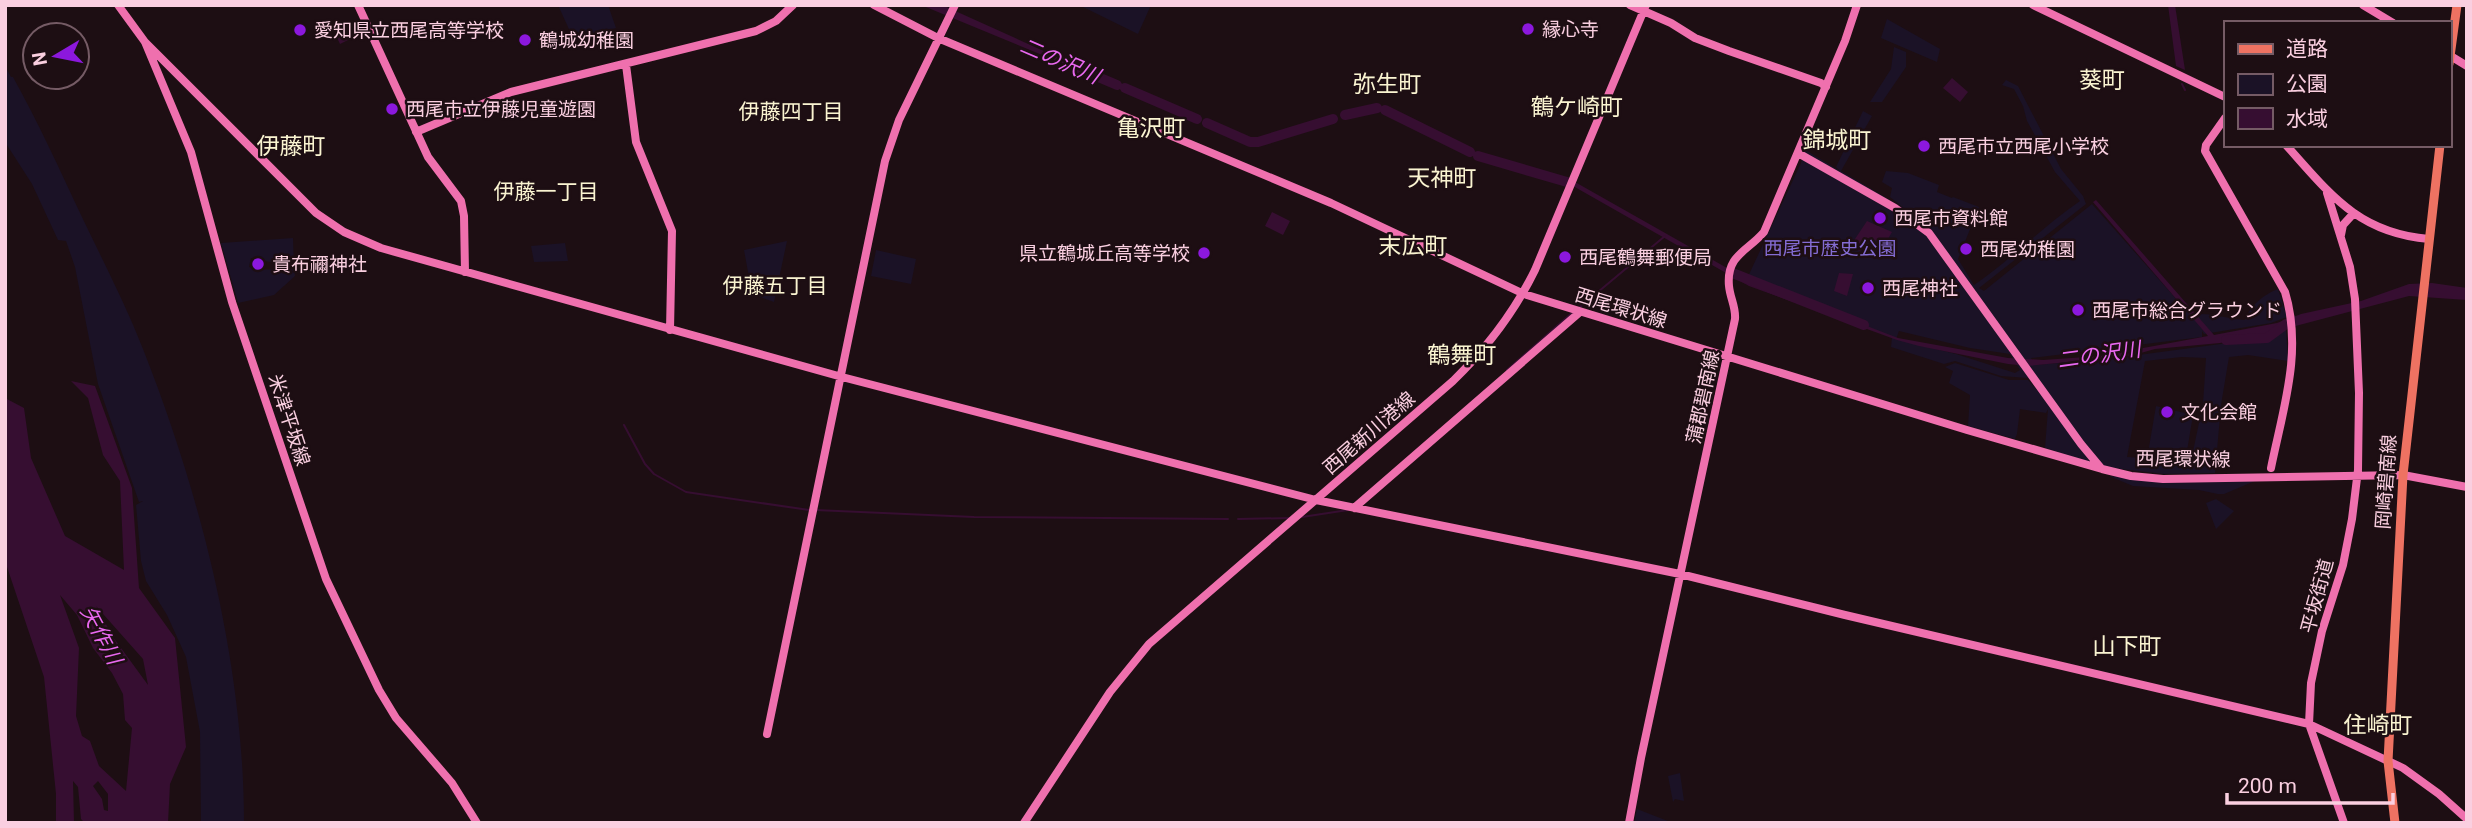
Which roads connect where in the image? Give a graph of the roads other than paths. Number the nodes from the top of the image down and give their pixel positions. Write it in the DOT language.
graph roads {
  1 [pos="118,5"];
  2 [pos="358,5"];
  3 [pos="793,5"];
  4 [pos="874,5"];
  5 [pos="1630,5"];
  6 [pos="1857,5"];
  7 [pos="2033,5"];
  8 [pos="2363,5"];
  9 [pos="2457,5"];
  10 [pos="955,6"];
  11 [pos="1645,8"];
  12 [pos="2390,21"];
  13 [pos="938,38"];
  14 [pos="145,42"];
  15 [pos="2451,50"];
  16 [pos="2451,58"];
  17 [pos="626,65"];
  18 [pos="2467,66"];
  19 [pos="1826,87"];
  20 [pos="2224,97"];
  21 [pos="2224,119"];
  22 [pos="416,132"];
  23 [pos="2288,147"];
  24 [pos="2441,147"];
  25 [pos="1798,153"];
  26 [pos="2327,192"];
  27 [pos="2353,214"];
  28 [pos="2341,238"];
  29 [pos="2429,239"];
  30 [pos="465,272"];
  31 [pos="1524,294"];
  32 [pos="1580,312"];
  33 [pos="670,330"];
  34 [pos="1727,358"];
  35 [pos="842,377"];
  36 [pos="2102,468"];
  37 [pos="2271,468"];
  38 [pos="2403,475"];
  39 [pos="2358,476"];
  40 [pos="2467,486"];
  41 [pos="1316,500"];
  42 [pos="1354,508"];
  43 [pos="1680,574"];
  44 [pos="2309,724"];
  45 [pos="767,734"];
  46 [pos="2388,761"];
  47 [pos="2467,819"];
  48 [pos="477,823"];
  49 [pos="1024,823"];
  50 [pos="1629,823"];
  51 [pos="2344,823"];
  52 [pos="2395,823"];
  1 -- 14 [label="street, 米津平坂線"];
  2 -- 22 [label="street"];
  3 -- 17 [label="street"];
  4 -- 13 [label="street, 西尾環状線"];
  5 -- 11 [label="street"];
  6 -- 19 [label="street, 蒲郡碧南線"];
  7 -- 20 [label="street"];
  8 -- 12 [label="street"];
  9 -- 15 [label="main road"];
  10 -- 13 [label="street"];
  11 -- 19 [label="street"];
  11 -- 31 [label="street, 西尾新川港線"];
  13 -- 31 [label="street, 西尾環状線"];
  13 -- 35 [label="street"];
  14 -- 30 [label="street"];
  14 -- 48 [label="street, 米津平坂線"];
  16 -- 18 [label="street"];
  17 -- 22 [label="street"];
  17 -- 33 [label="street"];
  19 -- 25 [label="street, 蒲郡碧南線"];
  21 -- 37 [label="street"];
  22 -- 30 [label="street"];
  23 -- 26 [label="street"];
  24 -- 29 [label="main road, 岡崎碧南線"];
  25 -- 34 [label="street, 蒲郡碧南線"];
  25 -- 36 [label="street"];
  26 -- 27 [label="street"];
  26 -- 28 [label="street, 平坂街道"];
  27 -- 28 [label="street"];
  27 -- 29 [label="street"];
  28 -- 39 [label="street, 平坂街道"];
  29 -- 38 [label="main road, 岡崎碧南線"];
  30 -- 33 [label="street"];
  31 -- 32 [label="street, 西尾環状線"];
  31 -- 41 [label="street, 西尾新川港線"];
  32 -- 34 [label="street, 西尾環状線"];
  32 -- 42 [label="street"];
  33 -- 35 [label="street"];
  34 -- 36 [label="street, 西尾環状線"];
  34 -- 43 [label="street, 蒲郡碧南線"];
  35 -- 41 [label="street"];
  35 -- 45 [label="street"];
  36 -- 39 [label="street, 西尾環状線"];
  38 -- 39 [label="street, 西尾環状線"];
  38 -- 40 [label="street, 西尾環状線"];
  38 -- 46 [label="main road, 岡崎碧南線"];
  39 -- 44 [label="street, 平坂街道"];
  41 -- 42 [label="street"];
  41 -- 49 [label="street, 西尾新川港線"];
  42 -- 43 [label="street"];
  43 -- 44 [label="street"];
  43 -- 50 [label="street, 蒲郡碧南線"];
  44 -- 46 [label="street"];
  44 -- 51 [label="street"];
  46 -- 47 [label="street"];
  46 -- 52 [label="main road, 岡崎碧南線"];
}
